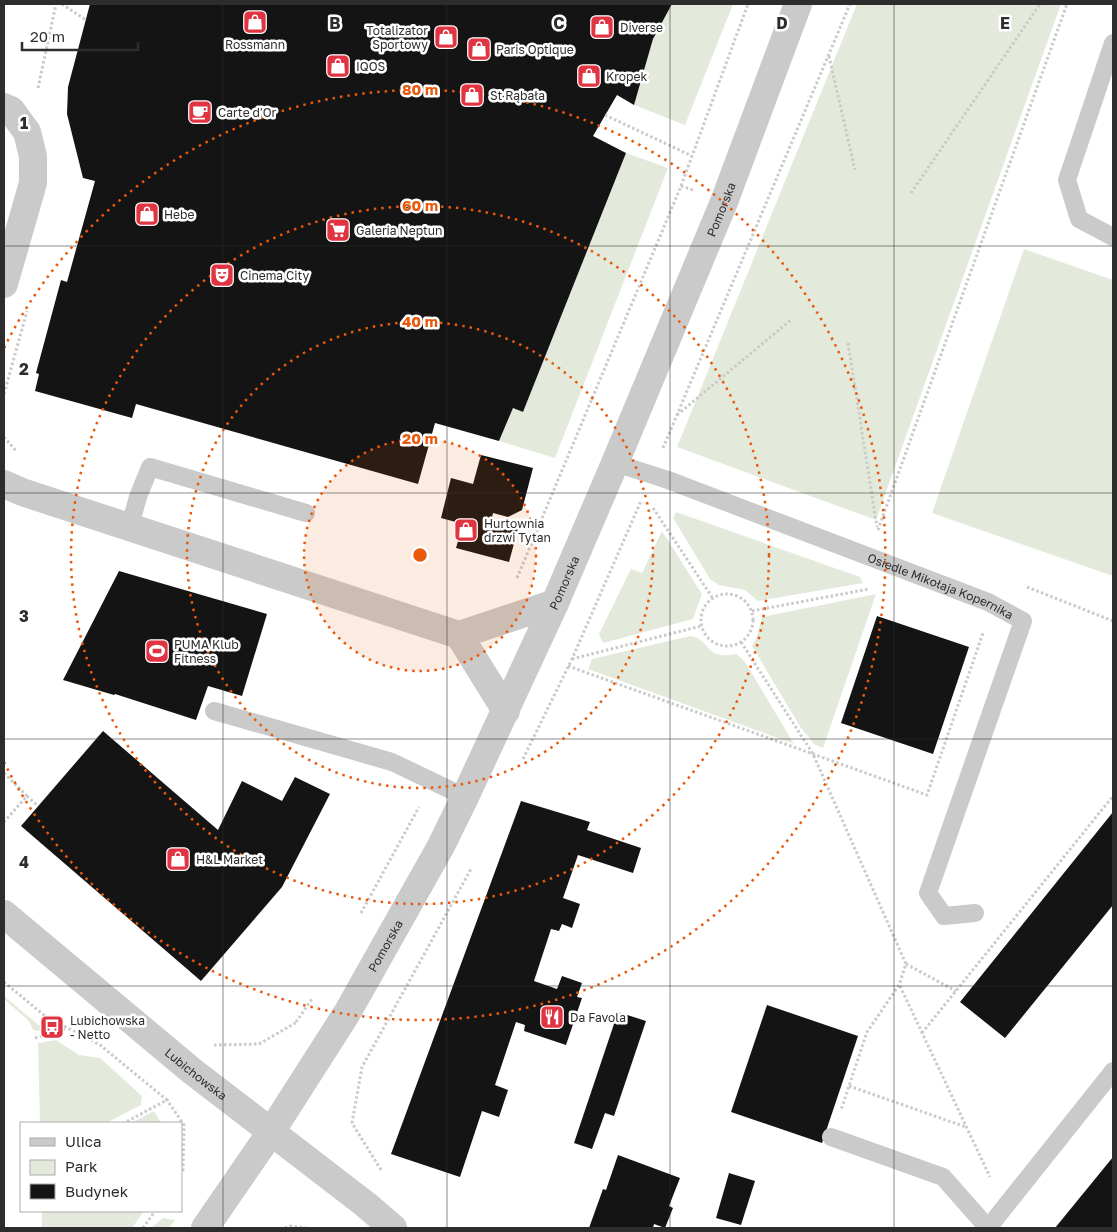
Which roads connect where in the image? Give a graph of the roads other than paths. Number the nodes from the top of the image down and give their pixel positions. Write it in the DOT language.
graph roads {
  1 [pos="798,4"];
  2 [pos="1113,43"];
  3 [pos="4,107"];
  4 [pos="1113,237"];
  5 [pos="4,284"];
  6 [pos="615,463"];
  7 [pos="4,484"];
  8 [pos="306,513"];
  9 [pos="130,526"];
  10 [pos="555,603"];
  11 [pos="459,635"];
  12 [pos="214,711"];
  13 [pos="506,711"];
  14 [pos="466,797"];
  15 [pos="975,913"];
  16 [pos="4,914"];
  17 [pos="1113,1071"];
  18 [pos="271,1132"];
  19 [pos="832,1136"];
  20 [pos="205,1228"];
  21 [pos="393,1228"];
  22 [pos="988,1228"];
  1 -- 6 [label="street, Pomorska"];
  2 -- 4 [label="lane"];
  3 -- 5 [label="street"];
  6 -- 10 [label="street, Pomorska"];
  6 -- 15 [label="lane, Osiedle Mikołaja Kopernika"];
  7 -- 9 [label="street"];
  8 -- 9 [label="lane"];
  9 -- 11 [label="street"];
  10 -- 11 [label="street"];
  10 -- 13 [label="street, Pomorska"];
  11 -- 13 [label="street"];
  12 -- 14 [label="lane"];
  13 -- 14 [label="street, Pomorska"];
  14 -- 18 [label="street, Pomorska"];
  16 -- 18 [label="street, Lubichowska"];
  17 -- 22 [label="lane"];
  18 -- 20 [label="street, Pomorska"];
  18 -- 21 [label="street, Lubichowska"];
  19 -- 22 [label="lane"];
}
